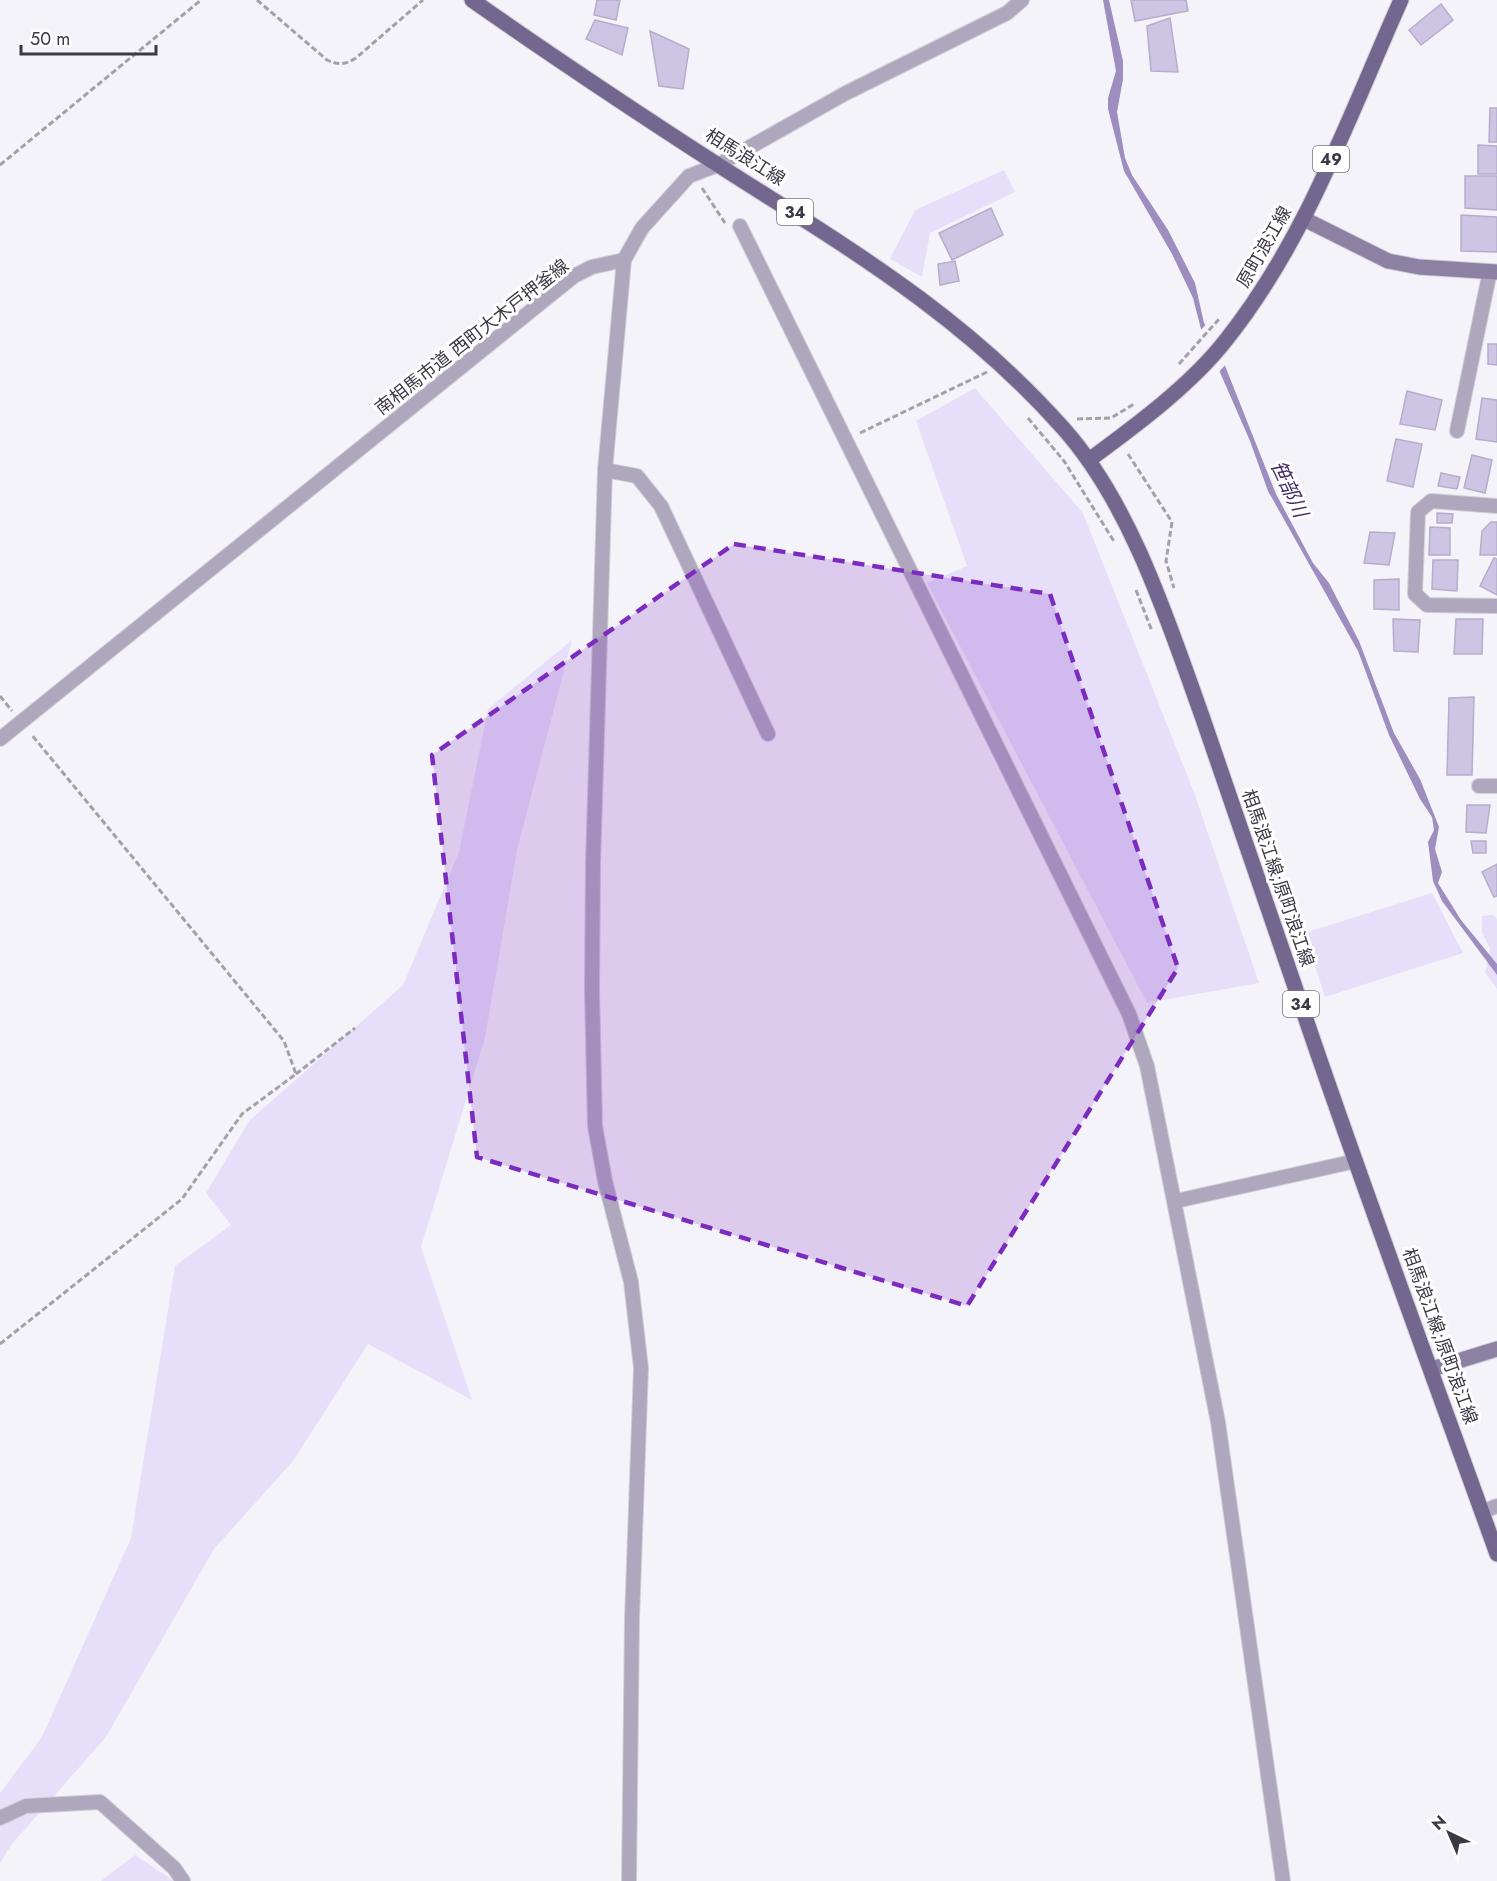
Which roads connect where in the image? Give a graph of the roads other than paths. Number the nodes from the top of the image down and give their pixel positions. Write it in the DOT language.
graph roads {
  1 [pos="472,0"];
  2 [pos="1022,0"];
  3 [pos="1401,0"];
  4 [pos="718,165"];
  5 [pos="1304,219"];
  6 [pos="733,225"];
  7 [pos="624,260"];
  8 [pos="1493,272"];
  9 [pos="1457,431"];
  10 [pos="1089,460"];
  11 [pos="605,470"];
  12 [pos="1497,506"];
  13 [pos="1497,606"];
  14 [pos="768,734"];
  15 [pos="0,739"];
  16 [pos="1479,786"];
  17 [pos="1497,786"];
  18 [pos="1356,1161"];
  19 [pos="1176,1201"];
  20 [pos="1497,1348"];
  21 [pos="1432,1369"];
  22 [pos="1497,1506"];
  23 [pos="1482,1512"];
  24 [pos="1497,1554"];
  25 [pos="0,1818"];
  26 [pos="183,1881"];
  27 [pos="629,1881"];
  28 [pos="1283,1881"];
  1 -- 4 [label="main road, 相馬浪江線 / 34"];
  2 -- 4 [label="street"];
  3 -- 5 [label="main road, 原町浪江線 / 49"];
  4 -- 7 [label="street"];
  4 -- 10 [label="main road, 相馬浪江線 / 34"];
  5 -- 8 [label="street"];
  5 -- 10 [label="main road, 原町浪江線 / 49"];
  6 -- 19 [label="street"];
  7 -- 11 [label="street"];
  7 -- 15 [label="street, 南相馬市道 西町大木戸押釜線"];
  8 -- 9 [label="street"];
  10 -- 18 [label="main road, 相馬浪江線;原町浪江線 / 34"];
  11 -- 14 [label="street"];
  11 -- 27 [label="street"];
  12 -- 13 [label="street"];
  16 -- 17 [label="street"];
  18 -- 19 [label="street"];
  18 -- 21 [label="main road, 相馬浪江線;原町浪江線 / 34"];
  19 -- 28 [label="street"];
  20 -- 21 [label="street"];
  21 -- 23 [label="main road, 相馬浪江線;原町浪江線 / 34"];
  22 -- 23 [label="street"];
  23 -- 24 [label="main road, 相馬浪江線;原町浪江線 / 34"];
  25 -- 26 [label="street"];
}
